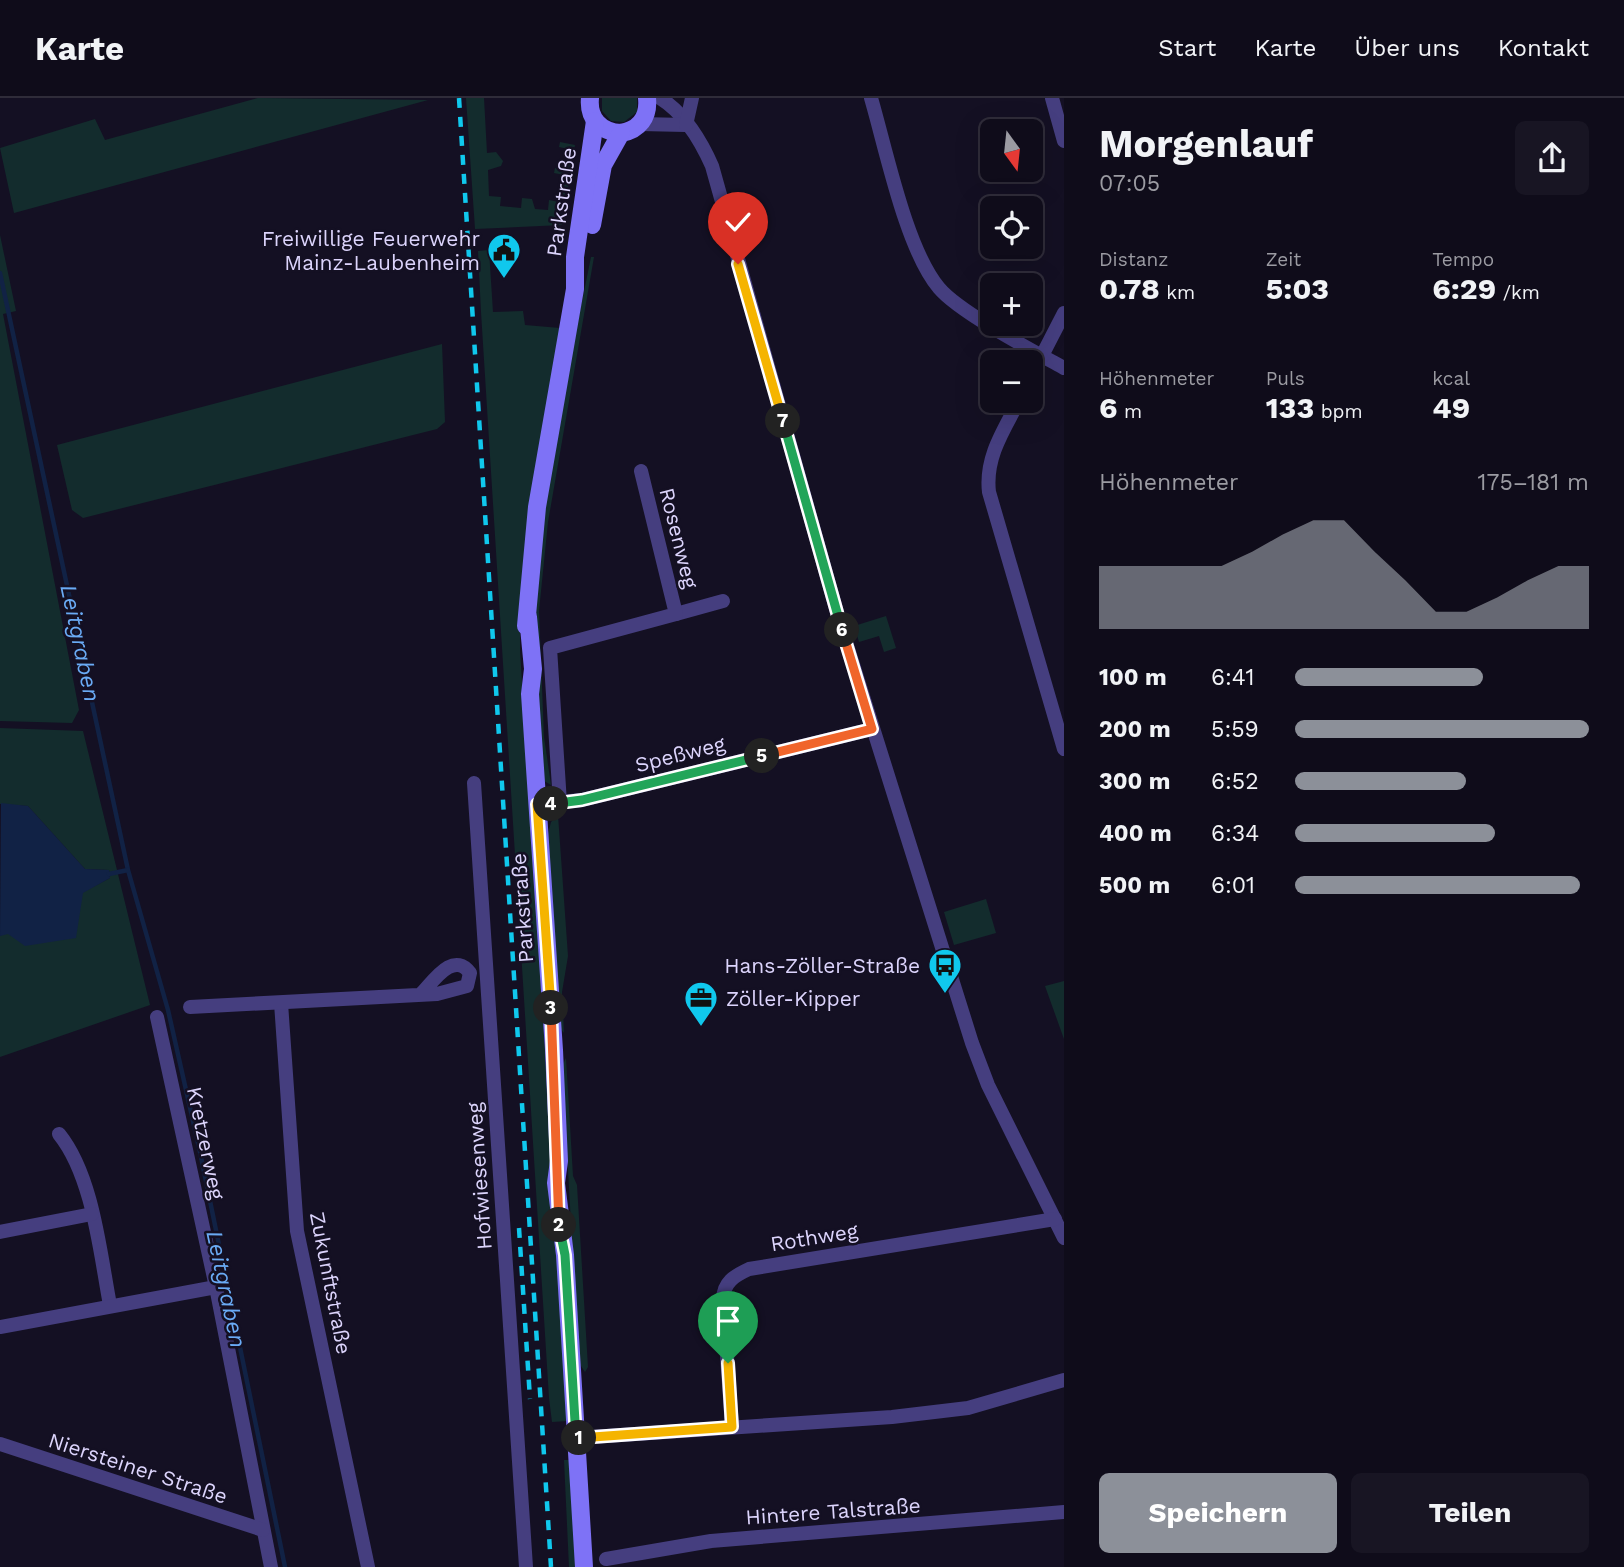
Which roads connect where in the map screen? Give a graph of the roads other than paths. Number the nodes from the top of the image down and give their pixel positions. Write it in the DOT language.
graph roads {
  1 [pos="590,98"];
  2 [pos="647,98"];
  3 [pos="660,98"];
  4 [pos="692,98"];
  5 [pos="871,98"];
  6 [pos="1052,98"];
  7 [pos="595,121"];
  8 [pos="640,124"];
  9 [pos="686,125"];
  10 [pos="621,133"];
  11 [pos="1064,141"];
  12 [pos="575,289"];
  13 [pos="1064,313"];
  14 [pos="1033,350"];
  15 [pos="1043,351"];
  16 [pos="1043,356"];
  17 [pos="1064,368"];
  18 [pos="1013,413"];
  19 [pos="641,471"];
  20 [pos="723,601"];
  21 [pos="676,614"];
  22 [pos="872,729"];
  23 [pos="1064,749"];
  24 [pos="474,783"];
  25 [pos="560,803"];
  26 [pos="537,804"];
  27 [pos="487,979"];
  28 [pos="469,981"];
  29 [pos="421,994"];
  30 [pos="281,1003"];
  31 [pos="190,1007"];
  32 [pos="157,1017"];
  33 [pos="59,1135"];
  34 [pos="92,1214"];
  35 [pos="1055,1219"];
  36 [pos="0,1232"];
  37 [pos="1064,1238"];
  38 [pos="216,1287"];
  39 [pos="110,1305"];
  40 [pos="0,1327"];
  41 [pos="1064,1380"];
  42 [pos="732,1427"];
  43 [pos="576,1438"];
  44 [pos="0,1444"];
  45 [pos="1064,1512"];
  46 [pos="263,1530"];
  47 [pos="606,1559"];
  48 [pos="271,1567"];
  49 [pos="368,1567"];
  50 [pos="526,1567"];
  51 [pos="584,1567"];
  1 -- 7 [label="main road"];
  2 -- 8 [label="main road"];
  3 -- 9 [label="street"];
  4 -- 9 [label="street"];
  5 -- 14 [label="street"];
  6 -- 11 [label="street"];
  7 -- 10 [label="main road"];
  7 -- 12 [label="main road, Parkstraße"];
  8 -- 9 [label="street"];
  8 -- 10 [label="main road"];
  9 -- 22 [label="street"];
  10 -- 12 [label="main road, Parkstraße"];
  12 -- 26 [label="main road, Parkstraße"];
  13 -- 15 [label="street"];
  16 -- 17 [label="street"];
  18 -- 23 [label="street"];
  19 -- 21 [label="street, Rosenweg"];
  20 -- 21 [label="street, Rosenweg"];
  21 -- 25 [label="street, Rosenweg"];
  22 -- 25 [label="street, Speßweg"];
  22 -- 35 [label="street"];
  24 -- 27 [label="street, Hofwiesenweg"];
  25 -- 26 [label="street, Speßweg"];
  26 -- 43 [label="main road, Parkstraße"];
  27 -- 28 [label="street"];
  27 -- 50 [label="street, Hofwiesenweg"];
  28 -- 29 [label="street"];
  28 -- 29 [label="street"];
  29 -- 30 [label="street"];
  30 -- 31 [label="street"];
  30 -- 49 [label="street, Zukunftstraße"];
  32 -- 38 [label="street, Kretzerweg"];
  33 -- 34 [label="street"];
  34 -- 36 [label="street"];
  34 -- 39 [label="street"];
  35 -- 37 [label="street"];
  35 -- 42 [label="street, Rothweg"];
  38 -- 39 [label="street"];
  38 -- 46 [label="street, Kretzerweg"];
  39 -- 40 [label="street"];
  41 -- 42 [label="street"];
  42 -- 43 [label="street"];
  43 -- 51 [label="main road, Parkstraße"];
  44 -- 46 [label="street, Niersteiner Straße"];
  45 -- 47 [label="street, Hintere Talstraße"];
  46 -- 48 [label="street, Kretzerweg"];
}
